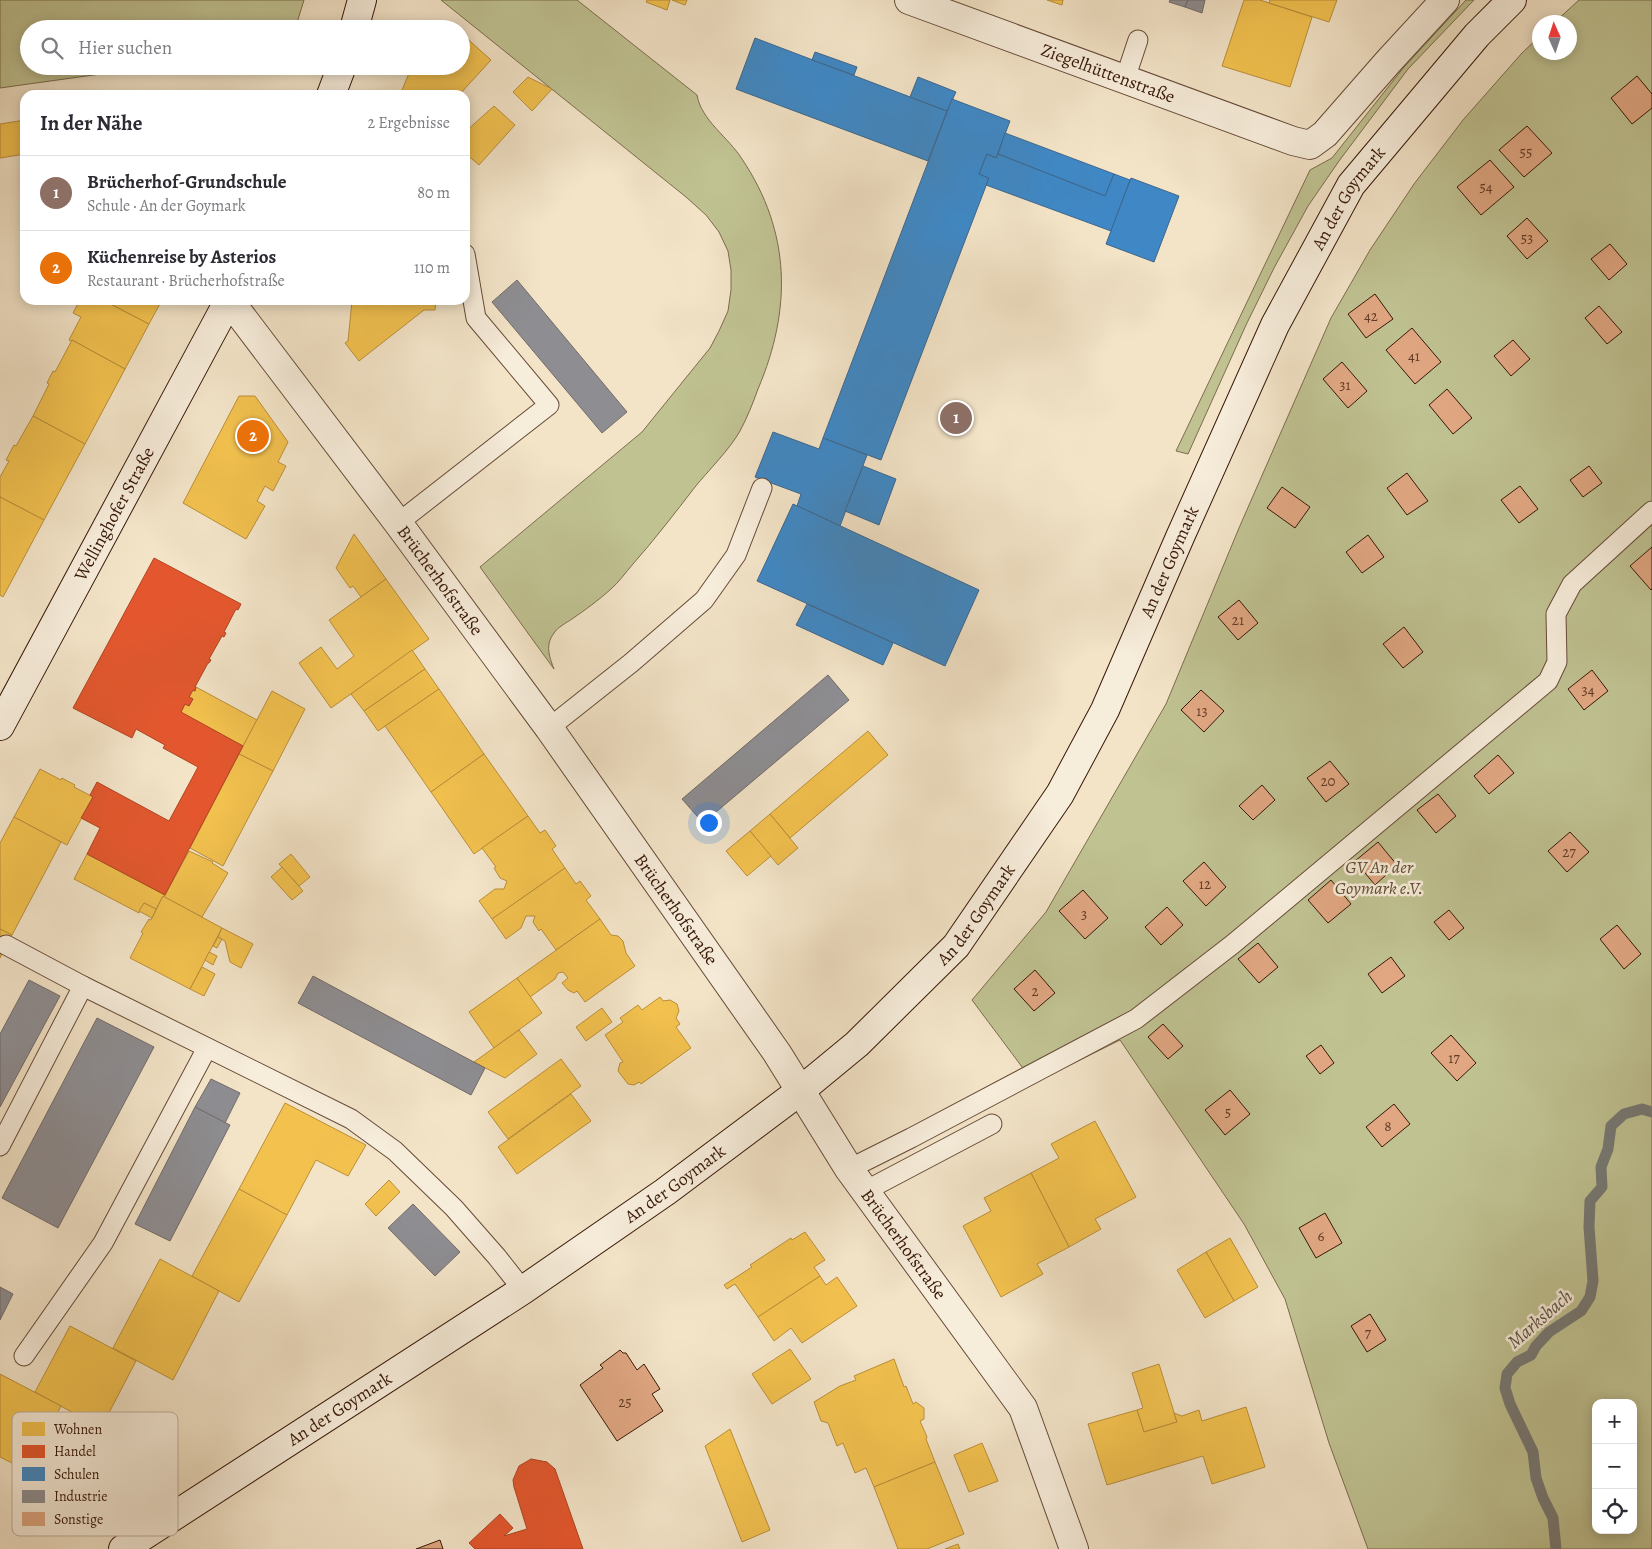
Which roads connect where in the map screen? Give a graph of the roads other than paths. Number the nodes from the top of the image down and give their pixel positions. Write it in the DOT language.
graph roads {
  1 [pos="362,0"];
  2 [pos="910,0"];
  3 [pos="1445,0"];
  4 [pos="1512,0"];
  5 [pos="356,20"];
  6 [pos="1138,40"];
  7 [pos="339,75"];
  8 [pos="1125,79"];
  9 [pos="333,90"];
  10 [pos="470,283"];
  11 [pos="226,305"];
  12 [pos="233,305"];
  13 [pos="762,488"];
  14 [pos="1652,511"];
  15 [pos="398,523"];
  16 [pos="0,726"];
  17 [pos="549,728"];
  18 [pos="6,945"];
  19 [pos="83,986"];
  20 [pos="207,1048"];
  21 [pos="800,1090"];
  22 [pos="992,1124"];
  23 [pos="0,1146"];
  24 [pos="849,1169"];
  25 [pos="865,1191"];
  26 [pos="523,1290"];
  27 [pos="24,1356"];
  28 [pos="178,1516"];
  29 [pos="148,1536"];
  30 [pos="131,1547"];
  31 [pos="1074,1549"];
  1 -- 5 [label="street"];
  2 -- 8 [label="street, Ziegelhüttenstraße"];
  3 -- 8 [label="street, Ziegelhüttenstraße"];
  4 -- 21 [label="street, An der Goymark"];
  6 -- 8 [label="lane"];
  7 -- 9 [label="street"];
  10 -- 15 [label="lane"];
  11 -- 16 [label="street, Wellinghofer Straße"];
  12 -- 15 [label="street, Brücherhofstraße"];
  13 -- 17 [label="lane"];
  14 -- 24 [label="lane"];
  15 -- 17 [label="street, Brücherhofstraße"];
  17 -- 21 [label="street, Brücherhofstraße"];
  18 -- 19 [label="lane"];
  19 -- 20 [label="lane"];
  19 -- 23 [label="lane"];
  20 -- 26 [label="lane"];
  20 -- 27 [label="lane"];
  21 -- 24 [label="street, Brücherhofstraße"];
  21 -- 26 [label="street, An der Goymark"];
  22 -- 25 [label="lane"];
  24 -- 25 [label="street, Brücherhofstraße"];
  25 -- 31 [label="street, Brücherhofstraße"];
  26 -- 28 [label="street, An der Goymark"];
  29 -- 30 [label="street, An der Goymark"];
}
